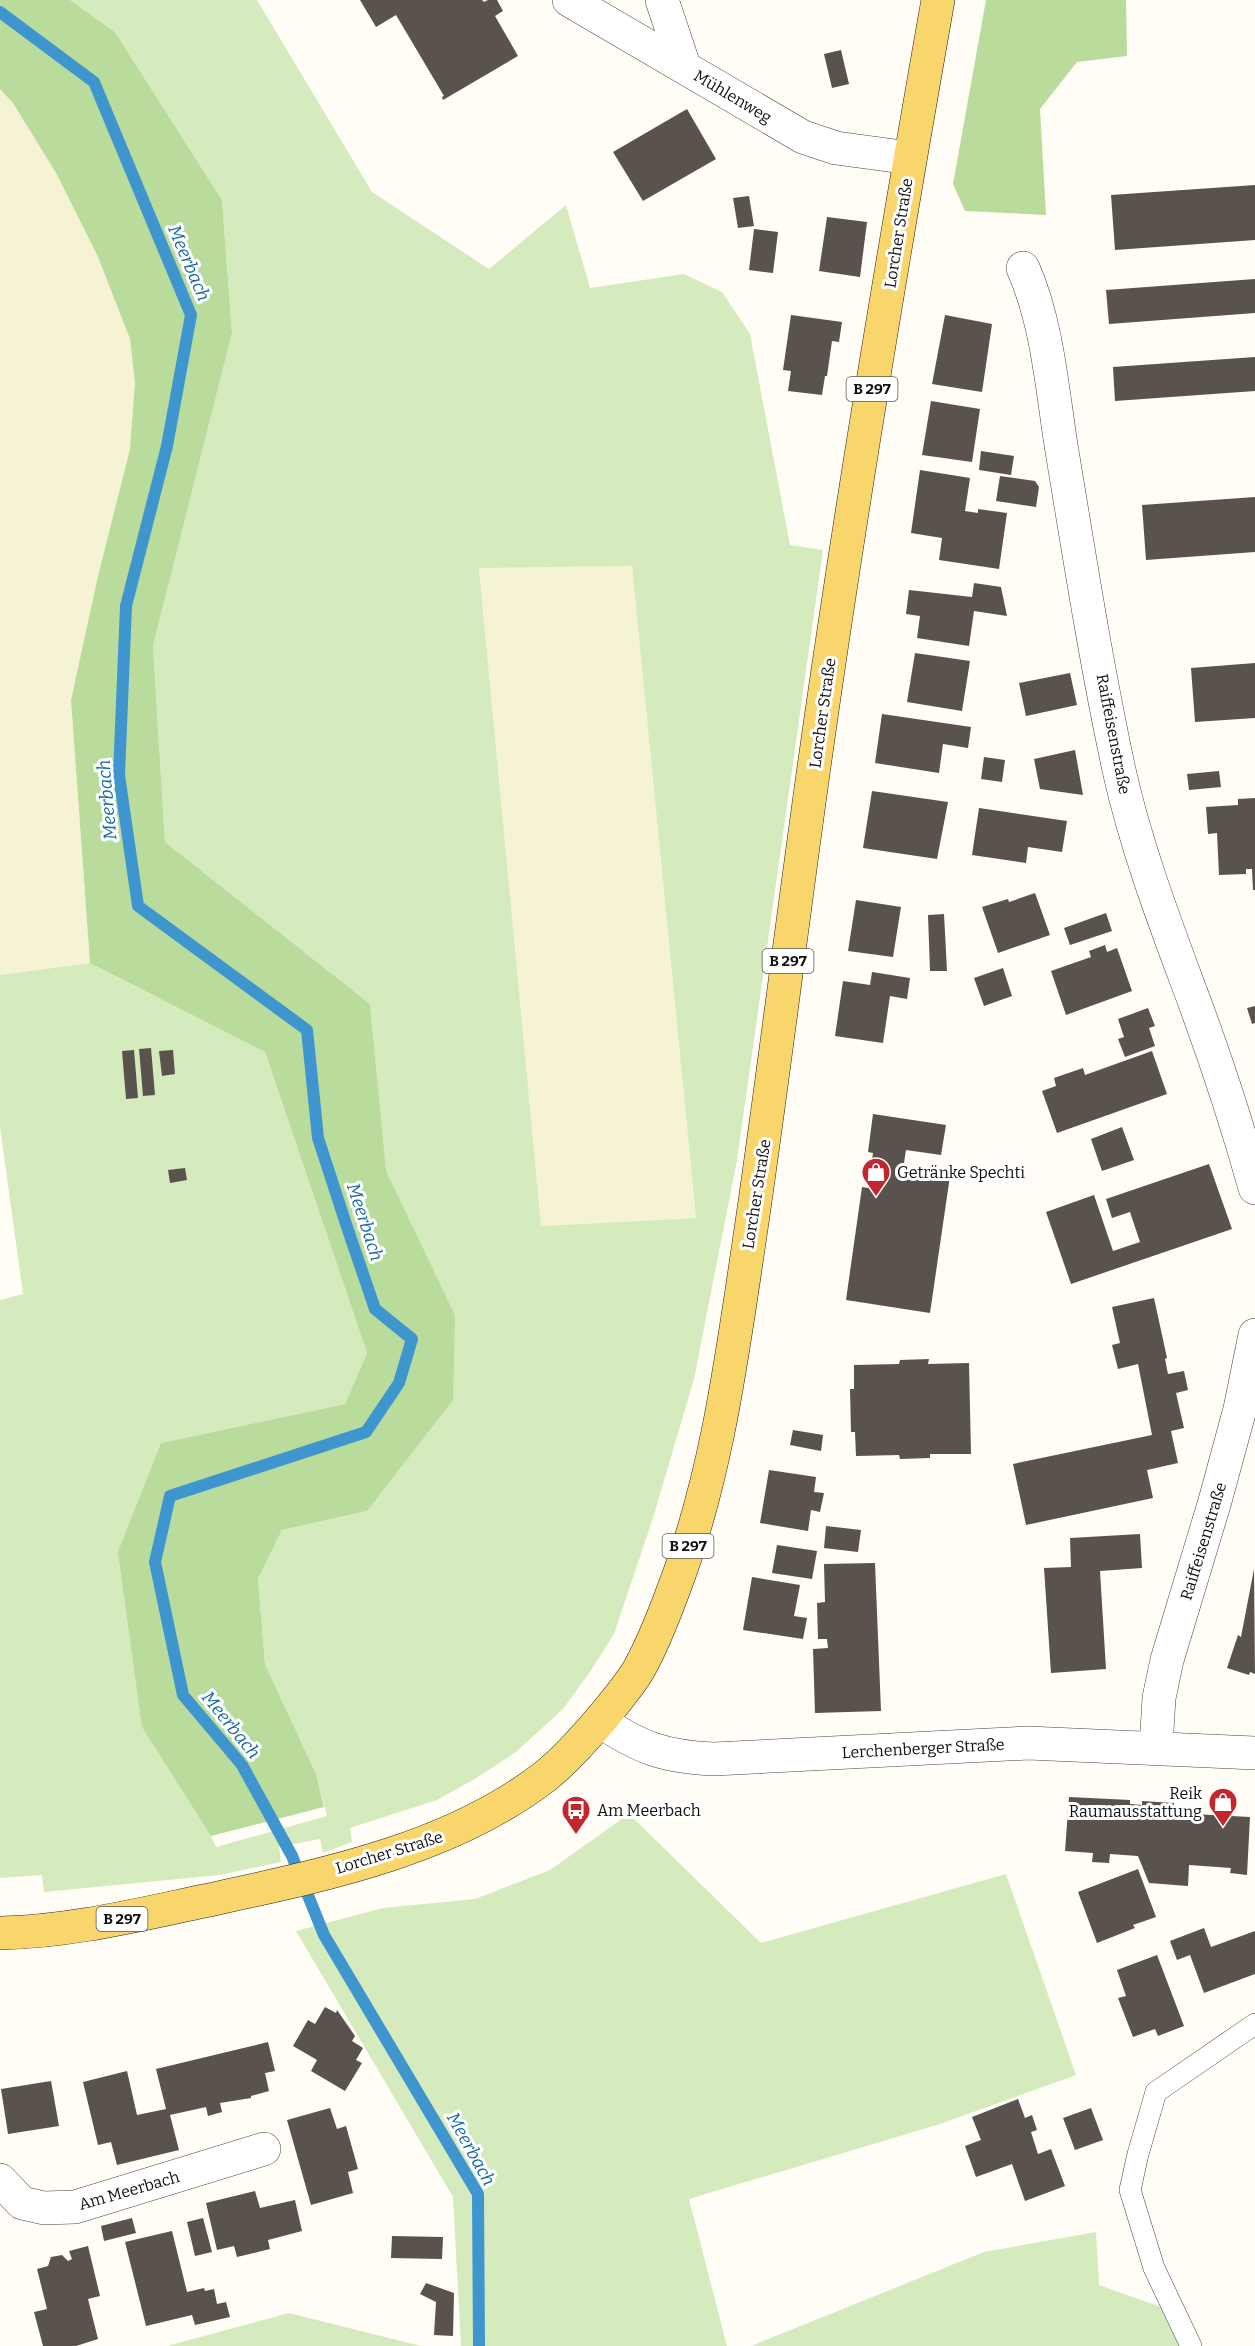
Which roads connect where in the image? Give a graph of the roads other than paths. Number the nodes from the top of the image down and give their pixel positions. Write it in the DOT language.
graph roads {
  1 [pos="568,0"];
  2 [pos="662,0"];
  3 [pos="938,0"];
  4 [pos="684,66"];
  5 [pos="910,158"];
  6 [pos="1023,268"];
  7 [pos="1255,1188"];
  8 [pos="1255,1335"];
  9 [pos="600,1721"];
  10 [pos="1156,1747"];
  11 [pos="1255,1753"];
  12 [pos="0,1933"];
  13 [pos="1255,2024"];
  14 [pos="264,2149"];
  15 [pos="0,2180"];
  16 [pos="1191,2346"];
  1 -- 4 [label="street, Mühlenweg"];
  2 -- 4 [label="street"];
  3 -- 5 [label="main road, Lorcher Straße / B 297"];
  4 -- 5 [label="street, Mühlenweg"];
  5 -- 9 [label="main road, Lorcher Straße / B 297"];
  6 -- 7 [label="street, Raiffeisenstraße"];
  8 -- 10 [label="street, Raiffeisenstraße"];
  9 -- 10 [label="street, Lerchenberger Straße"];
  9 -- 12 [label="main road, Lorcher Straße / B 297"];
  10 -- 11 [label="street, Lerchenberger Straße"];
  13 -- 16 [label="lane"];
  14 -- 15 [label="street, Am Meerbach"];
}
